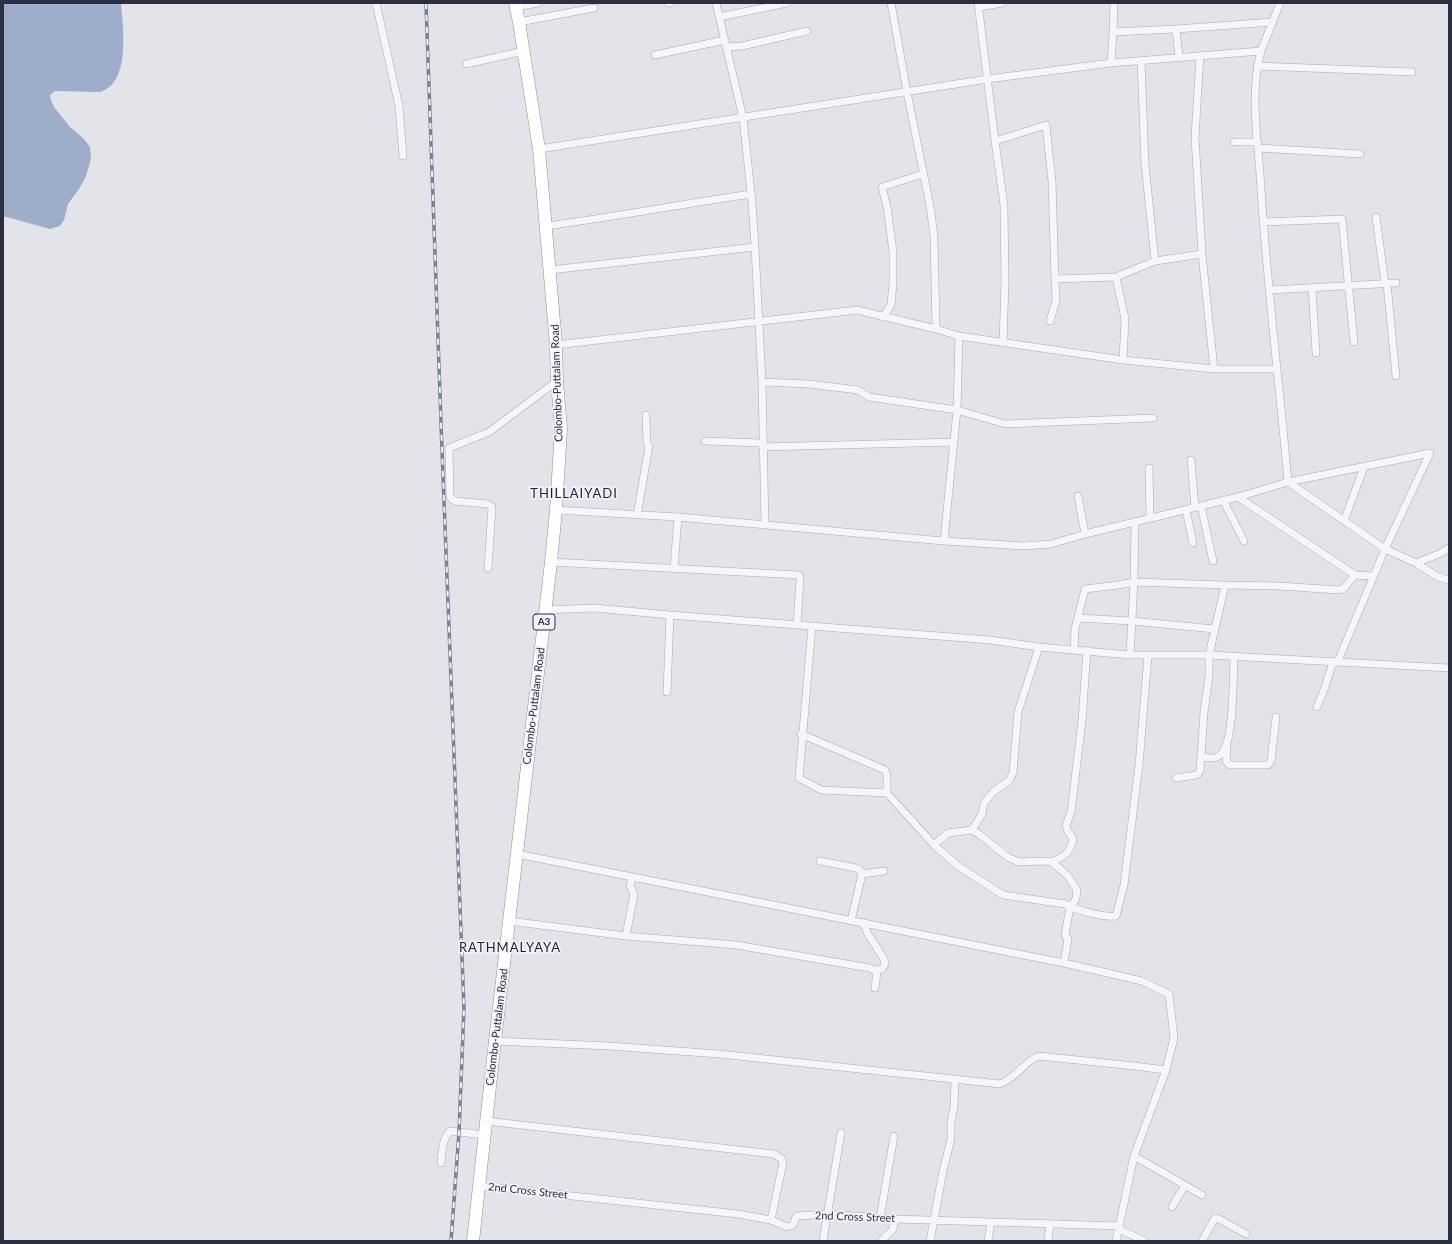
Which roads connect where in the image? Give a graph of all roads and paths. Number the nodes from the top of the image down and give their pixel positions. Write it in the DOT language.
graph roads {
  1 [pos="376,3"];
  2 [pos="538,3"];
  3 [pos="716,3"];
  4 [pos="787,3"];
  5 [pos="891,3"];
  6 [pos="1002,3"];
  7 [pos="1114,3"];
  8 [pos="1280,3"];
  9 [pos="516,5"];
  10 [pos="978,5"];
  11 [pos="594,8"];
  12 [pos="719,17"];
  13 [pos="519,22"];
  14 [pos="1273,22"];
  15 [pos="1176,29"];
  16 [pos="807,31"];
  17 [pos="1113,32"];
  18 [pos="726,44"];
  19 [pos="524,50"];
  20 [pos="1261,51"];
  21 [pos="655,55"];
  22 [pos="1200,56"];
  23 [pos="1179,57"];
  24 [pos="1141,60"];
  25 [pos="1110,63"];
  26 [pos="466,64"];
  27 [pos="1257,66"];
  28 [pos="1412,72"];
  29 [pos="988,78"];
  30 [pos="907,92"];
  31 [pos="743,118"];
  32 [pos="635,134"];
  33 [pos="995,141"];
  34 [pos="1234,142"];
  35 [pos="1258,145"];
  36 [pos="539,149"];
  37 [pos="1360,154"];
  38 [pos="403,156"];
  39 [pos="923,174"];
  40 [pos="751,194"];
  41 [pos="1376,218"];
  42 [pos="1263,222"];
  43 [pos="546,226"];
  44 [pos="755,247"];
  45 [pos="1202,254"];
  46 [pos="1155,260"];
  47 [pos="550,270"];
  48 [pos="1116,277"];
  49 [pos="1055,279"];
  50 [pos="1396,283"];
  51 [pos="1386,284"];
  52 [pos="1349,286"];
  53 [pos="1312,288"];
  54 [pos="1270,290"];
  55 [pos="883,317"];
  56 [pos="1050,321"];
  57 [pos="758,322"];
  58 [pos="936,329"];
  59 [pos="959,336"];
  60 [pos="1354,342"];
  61 [pos="1003,343"];
  62 [pos="556,345"];
  63 [pos="1316,353"];
  64 [pos="1123,360"];
  65 [pos="1214,369"];
  66 [pos="1278,369"];
  67 [pos="1396,376"];
  68 [pos="557,381"];
  69 [pos="762,382"];
  70 [pos="957,410"];
  71 [pos="646,415"];
  72 [pos="1153,418"];
  73 [pos="705,441"];
  74 [pos="954,442"];
  75 [pos="762,445"];
  76 [pos="1191,460"];
  77 [pos="1364,467"];
  78 [pos="1149,468"];
  79 [pos="1288,482"];
  80 [pos="1078,496"];
  81 [pos="1238,497"];
  82 [pos="1223,500"];
  83 [pos="1198,507"];
  84 [pos="556,510"];
  85 [pos="1186,510"];
  86 [pos="637,515"];
  87 [pos="678,517"];
  88 [pos="1150,518"];
  89 [pos="1344,520"];
  90 [pos="1135,522"];
  91 [pos="765,526"];
  92 [pos="1085,534"];
  93 [pos="944,541"];
  94 [pos="1244,541"];
  95 [pos="1193,543"];
  96 [pos="1449,548"];
  97 [pos="1385,549"];
  98 [pos="1213,561"];
  99 [pos="551,562"];
  100 [pos="1416,563"];
  101 [pos="488,568"];
  102 [pos="674,568"];
  103 [pos="1355,575"];
  104 [pos="1373,576"];
  105 [pos="1449,580"];
  106 [pos="1134,582"];
  107 [pos="1225,585"];
  108 [pos="545,610"];
  109 [pos="670,615"];
  110 [pos="1079,618"];
  111 [pos="1131,621"];
  112 [pos="797,625"];
  113 [pos="812,626"];
  114 [pos="1216,628"];
  115 [pos="1038,646"];
  116 [pos="1074,649"];
  117 [pos="1087,650"];
  118 [pos="1130,655"];
  119 [pos="1148,655"];
  120 [pos="1209,655"];
  121 [pos="1234,657"];
  122 [pos="1338,661"];
  123 [pos="1449,668"];
  124 [pos="667,692"];
  125 [pos="1317,707"];
  126 [pos="1276,717"];
  127 [pos="801,734"];
  128 [pos="1227,743"];
  129 [pos="1202,757"];
  130 [pos="1176,778"];
  131 [pos="887,792"];
  132 [pos="972,830"];
  133 [pos="934,845"];
  134 [pos="517,854"];
  135 [pos="820,861"];
  136 [pos="1052,862"];
  137 [pos="884,871"];
  138 [pos="862,874"];
  139 [pos="632,877"];
  140 [pos="1070,907"];
  141 [pos="509,921"];
  142 [pos="851,921"];
  143 [pos="863,923"];
  144 [pos="626,936"];
  145 [pos="1064,963"];
  146 [pos="875,970"];
  147 [pos="876,988"];
  148 [pos="494,1041"];
  149 [pos="1166,1070"];
  150 [pos="955,1079"];
  151 [pos="486,1120"];
  152 [pos="841,1133"];
  153 [pos="485,1135"];
  154 [pos="894,1136"];
  155 [pos="1134,1156"];
  156 [pos="441,1163"];
  157 [pos="1185,1185"];
  158 [pos="480,1186"];
  159 [pos="1202,1195"];
  160 [pos="1172,1208"];
  161 [pos="827,1214"];
  162 [pos="880,1218"];
  163 [pos="894,1219"];
  164 [pos="771,1220"];
  165 [pos="934,1220"];
  166 [pos="991,1222"];
  167 [pos="1050,1224"];
  168 [pos="1120,1227"];
  169 [pos="1246,1234"];
  170 [pos="473,1241"];
  171 [pos="823,1241"];
  172 [pos="881,1241"];
  173 [pos="930,1241"];
  174 [pos="988,1241"];
  175 [pos="1048,1241"];
  176 [pos="1116,1241"];
  177 [pos="1144,1241"];
  178 [pos="1202,1241"];
  1 -- 38 [label="street"];
  2 -- 9 [label="street"];
  3 -- 12 [label="street"];
  4 -- 12 [label="street"];
  5 -- 30 [label="street"];
  6 -- 10 [label="street"];
  7 -- 17 [label="street"];
  8 -- 14 [label="street"];
  9 -- 13 [label="highway, Colombo-Puttalam Road / A3"];
  10 -- 29 [label="street"];
  11 -- 13 [label="street"];
  12 -- 18 [label="street"];
  13 -- 19 [label="highway, Colombo-Puttalam Road / A3"];
  14 -- 15 [label="street"];
  14 -- 20 [label="street"];
  15 -- 17 [label="street"];
  15 -- 23 [label="street"];
  16 -- 18 [label="street"];
  17 -- 25 [label="street"];
  18 -- 21 [label="street"];
  18 -- 31 [label="street"];
  19 -- 26 [label="street"];
  19 -- 36 [label="highway, Colombo-Puttalam Road / A3"];
  20 -- 22 [label="street"];
  20 -- 27 [label="street"];
  22 -- 23 [label="street"];
  22 -- 45 [label="street"];
  23 -- 24 [label="street"];
  24 -- 25 [label="street"];
  24 -- 46 [label="street"];
  25 -- 29 [label="street"];
  27 -- 28 [label="street"];
  27 -- 35 [label="street"];
  29 -- 30 [label="street"];
  29 -- 33 [label="street"];
  30 -- 31 [label="street"];
  30 -- 39 [label="street"];
  31 -- 32 [label="street"];
  31 -- 36 [label="street"];
  31 -- 40 [label="street"];
  33 -- 49 [label="street"];
  33 -- 61 [label="street"];
  34 -- 35 [label="street"];
  35 -- 37 [label="street"];
  35 -- 42 [label="street"];
  36 -- 43 [label="highway, Colombo-Puttalam Road / A3"];
  39 -- 55 [label="street"];
  39 -- 58 [label="street"];
  40 -- 43 [label="street"];
  40 -- 44 [label="street"];
  41 -- 51 [label="street"];
  42 -- 52 [label="street"];
  42 -- 54 [label="street"];
  43 -- 47 [label="highway, Colombo-Puttalam Road / A3"];
  44 -- 47 [label="street"];
  44 -- 57 [label="street"];
  45 -- 46 [label="street"];
  45 -- 65 [label="street"];
  46 -- 48 [label="street"];
  47 -- 62 [label="highway, Colombo-Puttalam Road / A3"];
  48 -- 49 [label="street"];
  48 -- 64 [label="street"];
  49 -- 56 [label="street"];
  50 -- 51 [label="street"];
  51 -- 52 [label="street"];
  51 -- 67 [label="street"];
  52 -- 53 [label="street"];
  52 -- 60 [label="street"];
  53 -- 54 [label="street"];
  53 -- 63 [label="street"];
  54 -- 66 [label="street"];
  55 -- 57 [label="street"];
  55 -- 58 [label="street"];
  57 -- 62 [label="street"];
  57 -- 69 [label="street"];
  58 -- 59 [label="street"];
  59 -- 61 [label="street"];
  59 -- 70 [label="street"];
  61 -- 64 [label="street"];
  62 -- 68 [label="highway, Colombo-Puttalam Road / A3"];
  64 -- 65 [label="street"];
  65 -- 66 [label="street"];
  66 -- 79 [label="street"];
  68 -- 84 [label="highway, Colombo-Puttalam Road / A3"];
  68 -- 101 [label="street"];
  69 -- 70 [label="street"];
  69 -- 75 [label="street"];
  70 -- 72 [label="street"];
  70 -- 74 [label="street"];
  71 -- 86 [label="street"];
  73 -- 75 [label="street"];
  74 -- 75 [label="street"];
  74 -- 93 [label="street"];
  75 -- 91 [label="street"];
  76 -- 83 [label="street"];
  77 -- 79 [label="street"];
  77 -- 89 [label="street"];
  77 -- 97 [label="street"];
  78 -- 88 [label="street"];
  79 -- 81 [label="street"];
  79 -- 89 [label="street"];
  80 -- 92 [label="street"];
  81 -- 82 [label="street"];
  81 -- 103 [label="street"];
  82 -- 83 [label="street"];
  82 -- 94 [label="street"];
  83 -- 85 [label="street"];
  83 -- 98 [label="street"];
  84 -- 86 [label="street"];
  84 -- 99 [label="highway, Colombo-Puttalam Road / A3"];
  85 -- 88 [label="street"];
  85 -- 95 [label="street"];
  86 -- 87 [label="street"];
  87 -- 91 [label="street"];
  87 -- 102 [label="street"];
  88 -- 90 [label="street"];
  89 -- 97 [label="street"];
  90 -- 92 [label="street"];
  90 -- 106 [label="street"];
  91 -- 93 [label="street"];
  92 -- 93 [label="street"];
  96 -- 100 [label="street"];
  97 -- 100 [label="street"];
  97 -- 104 [label="street"];
  99 -- 102 [label="street"];
  99 -- 108 [label="highway, Colombo-Puttalam Road / A3"];
  100 -- 105 [label="street"];
  102 -- 112 [label="street"];
  103 -- 104 [label="street"];
  103 -- 107 [label="street"];
  104 -- 122 [label="street"];
  106 -- 107 [label="street"];
  106 -- 110 [label="street"];
  106 -- 111 [label="street"];
  107 -- 114 [label="street"];
  108 -- 109 [label="street"];
  108 -- 134 [label="highway, Colombo-Puttalam Road / A3"];
  109 -- 112 [label="street"];
  109 -- 124 [label="street"];
  110 -- 111 [label="street"];
  110 -- 116 [label="street"];
  111 -- 114 [label="street"];
  111 -- 118 [label="street"];
  112 -- 113 [label="street"];
  113 -- 115 [label="street"];
  113 -- 127 [label="street"];
  114 -- 120 [label="street"];
  115 -- 116 [label="street"];
  115 -- 132 [label="street"];
  116 -- 117 [label="street"];
  117 -- 118 [label="street"];
  117 -- 136 [label="street"];
  118 -- 119 [label="street"];
  119 -- 120 [label="street"];
  119 -- 140 [label="street"];
  120 -- 121 [label="street"];
  120 -- 129 [label="street"];
  121 -- 122 [label="street"];
  121 -- 128 [label="street"];
  122 -- 123 [label="street"];
  122 -- 125 [label="street"];
  126 -- 128 [label="street"];
  127 -- 131 [label="street"];
  127 -- 131 [label="street"];
  128 -- 129 [label="street"];
  129 -- 130 [label="street"];
  131 -- 133 [label="street"];
  132 -- 133 [label="street"];
  132 -- 136 [label="street"];
  133 -- 140 [label="street"];
  134 -- 139 [label="street"];
  134 -- 141 [label="highway, Colombo-Puttalam Road / A3"];
  135 -- 138 [label="street"];
  136 -- 140 [label="street"];
  137 -- 138 [label="street"];
  138 -- 142 [label="street"];
  139 -- 142 [label="street"];
  139 -- 144 [label="street"];
  140 -- 145 [label="street"];
  141 -- 144 [label="street"];
  141 -- 148 [label="highway, Colombo-Puttalam Road / A3"];
  142 -- 143 [label="street"];
  143 -- 145 [label="street"];
  143 -- 146 [label="street"];
  144 -- 146 [label="street"];
  145 -- 149 [label="street"];
  146 -- 147 [label="street"];
  148 -- 150 [label="street"];
  148 -- 151 [label="highway, Colombo-Puttalam Road / A3"];
  149 -- 150 [label="street"];
  149 -- 155 [label="street"];
  150 -- 165 [label="street"];
  151 -- 153 [label="highway, Colombo-Puttalam Road / A3"];
  151 -- 164 [label="street"];
  152 -- 161 [label="street"];
  153 -- 156 [label="street"];
  153 -- 158 [label="highway, Colombo-Puttalam Road / A3"];
  154 -- 162 [label="street"];
  155 -- 157 [label="street"];
  155 -- 168 [label="street"];
  157 -- 159 [label="street"];
  157 -- 160 [label="street"];
  158 -- 164 [label="street, 2nd Cross Street"];
  158 -- 170 [label="highway, Colombo-Puttalam Road / A3"];
  161 -- 162 [label="street, 2nd Cross Street"];
  161 -- 164 [label="street, 2nd Cross Street"];
  161 -- 171 [label="street"];
  162 -- 163 [label="street, 2nd Cross Street"];
  163 -- 165 [label="street, 2nd Cross Street"];
  163 -- 172 [label="street"];
  165 -- 166 [label="street, 2nd Cross Street"];
  165 -- 173 [label="street"];
  166 -- 167 [label="street, 2nd Cross Street"];
  166 -- 174 [label="street"];
  167 -- 168 [label="street, 2nd Cross Street"];
  167 -- 175 [label="street"];
  168 -- 176 [label="street"];
  168 -- 177 [label="street"];
  169 -- 178 [label="street"];
}
